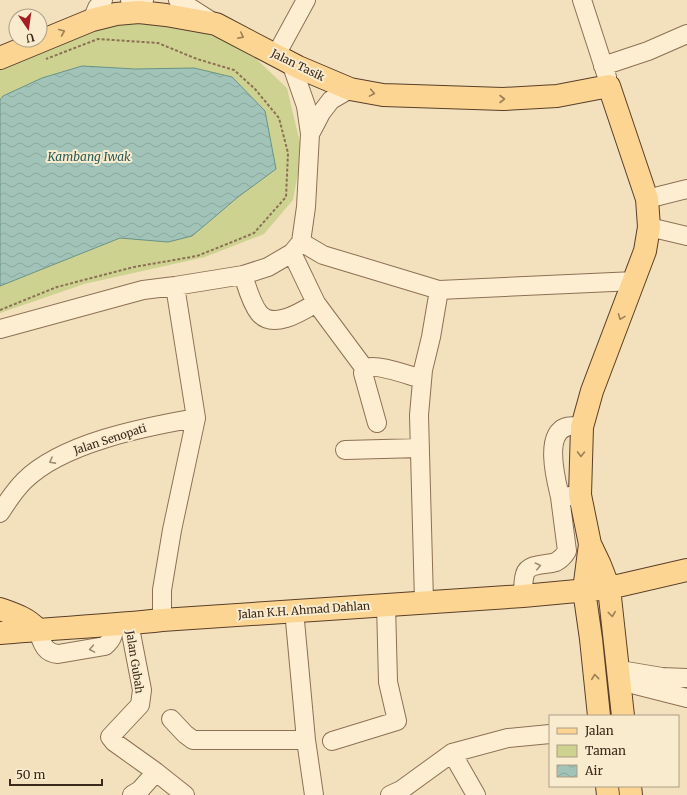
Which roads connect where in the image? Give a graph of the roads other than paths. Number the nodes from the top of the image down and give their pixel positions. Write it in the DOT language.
graph roads {
  1 [pos="102,0"];
  2 [pos="130,0"];
  3 [pos="144,0"];
  4 [pos="178,0"];
  5 [pos="306,0"];
  6 [pos="582,0"];
  7 [pos="92,20"];
  8 [pos="216,24"];
  9 [pos="687,34"];
  10 [pos="0,58"];
  11 [pos="284,59"];
  12 [pos="606,76"];
  13 [pos="350,89"];
  14 [pos="310,134"];
  15 [pos="687,189"];
  16 [pos="647,199"];
  17 [pos="649,227"];
  18 [pos="687,236"];
  19 [pos="297,248"];
  20 [pos="243,275"];
  21 [pos="635,281"];
  22 [pos="175,286"];
  23 [pos="439,290"];
  24 [pos="316,303"];
  25 [pos="0,329"];
  26 [pos="365,369"];
  27 [pos="422,379"];
  28 [pos="196,418"];
  29 [pos="377,423"];
  30 [pos="420,448"];
  31 [pos="346,450"];
  32 [pos="570,496"];
  33 [pos="0,513"];
  34 [pos="590,544"];
  35 [pos="687,570"];
  36 [pos="609,588"];
  37 [pos="584,590"];
  38 [pos="523,596"];
  39 [pos="424,601"];
  40 [pos="386,604"];
  41 [pos="0,609"];
  42 [pos="294,610"];
  43 [pos="162,620"];
  44 [pos="122,624"];
  45 [pos="37,629"];
  46 [pos="0,633"];
  47 [pos="619,675"];
  48 [pos="687,678"];
  49 [pos="687,698"];
  50 [pos="599,715"];
  51 [pos="623,715"];
  52 [pos="171,719"];
  53 [pos="549,734"];
  54 [pos="306,740"];
  55 [pos="332,741"];
  56 [pos="452,753"];
  57 [pos="156,772"];
  58 [pos="132,795"];
  59 [pos="184,795"];
  60 [pos="314,795"];
  61 [pos="390,795"];
  62 [pos="476,795"];
  1 -- 7 [label="street"];
  2 -- 3 [label="street"];
  4 -- 8 [label="street"];
  5 -- 11 [label="street"];
  6 -- 12 [label="street"];
  7 -- 8 [label="main road, Jalan Tasik"];
  10 -- 7 [label="main road, Jalan Tasik, one-way"];
  8 -- 11 [label="main road, Jalan Tasik, one-way"];
  9 -- 12 [label="street"];
  11 -- 13 [label="main road, Jalan Tasik"];
  11 -- 14 [label="street"];
  13 -- 12 [label="main road, Jalan Tasik, one-way"];
  12 -- 16 [label="main road"];
  13 -- 14 [label="street"];
  14 -- 19 [label="street"];
  15 -- 16 [label="street"];
  16 -- 17 [label="main road"];
  17 -- 18 [label="street"];
  17 -- 21 [label="main road"];
  19 -- 20 [label="street"];
  19 -- 23 [label="street"];
  19 -- 24 [label="street"];
  20 -- 22 [label="street"];
  20 -- 24 [label="street"];
  21 -- 23 [label="street"];
  21 -- 32 [label="main road, one-way"];
  22 -- 25 [label="street"];
  22 -- 28 [label="street"];
  23 -- 27 [label="street"];
  24 -- 26 [label="street"];
  26 -- 27 [label="street"];
  26 -- 29 [label="street"];
  27 -- 30 [label="street"];
  28 -- 33 [label="street, Jalan Senopati, one-way"];
  28 -- 43 [label="street"];
  30 -- 31 [label="street"];
  30 -- 39 [label="street"];
  32 -- 34 [label="main road"];
  38 -- 32 [label="street, one-way"];
  34 -- 36 [label="main road"];
  34 -- 37 [label="main road"];
  35 -- 36 [label="main road, Jalan K.H. Ahmad Dahlan"];
  36 -- 37 [label="main road, Jalan K.H. Ahmad Dahlan"];
  36 -- 47 [label="main road, one-way"];
  37 -- 38 [label="main road, Jalan K.H. Ahmad Dahlan"];
  50 -- 37 [label="main road, one-way"];
  38 -- 39 [label="main road, Jalan K.H. Ahmad Dahlan"];
  39 -- 40 [label="main road, Jalan K.H. Ahmad Dahlan"];
  40 -- 42 [label="main road, Jalan K.H. Ahmad Dahlan"];
  40 -- 55 [label="street"];
  41 -- 45 [label="main road"];
  42 -- 43 [label="main road, Jalan K.H. Ahmad Dahlan"];
  42 -- 54 [label="street"];
  43 -- 44 [label="main road, Jalan K.H. Ahmad Dahlan"];
  44 -- 45 [label="main road, Jalan K.H. Ahmad Dahlan"];
  44 -- 57 [label="street, Jalan Gubah"];
  45 -- 46 [label="main road, Jalan K.H. Ahmad Dahlan"];
  47 -- 48 [label="street"];
  47 -- 49 [label="street"];
  47 -- 51 [label="main road"];
  52 -- 54 [label="street"];
  53 -- 56 [label="street"];
  54 -- 60 [label="street"];
  56 -- 61 [label="street"];
  56 -- 62 [label="street"];
  57 -- 58 [label="street"];
  57 -- 59 [label="street, Jalan Gubah"];
}
